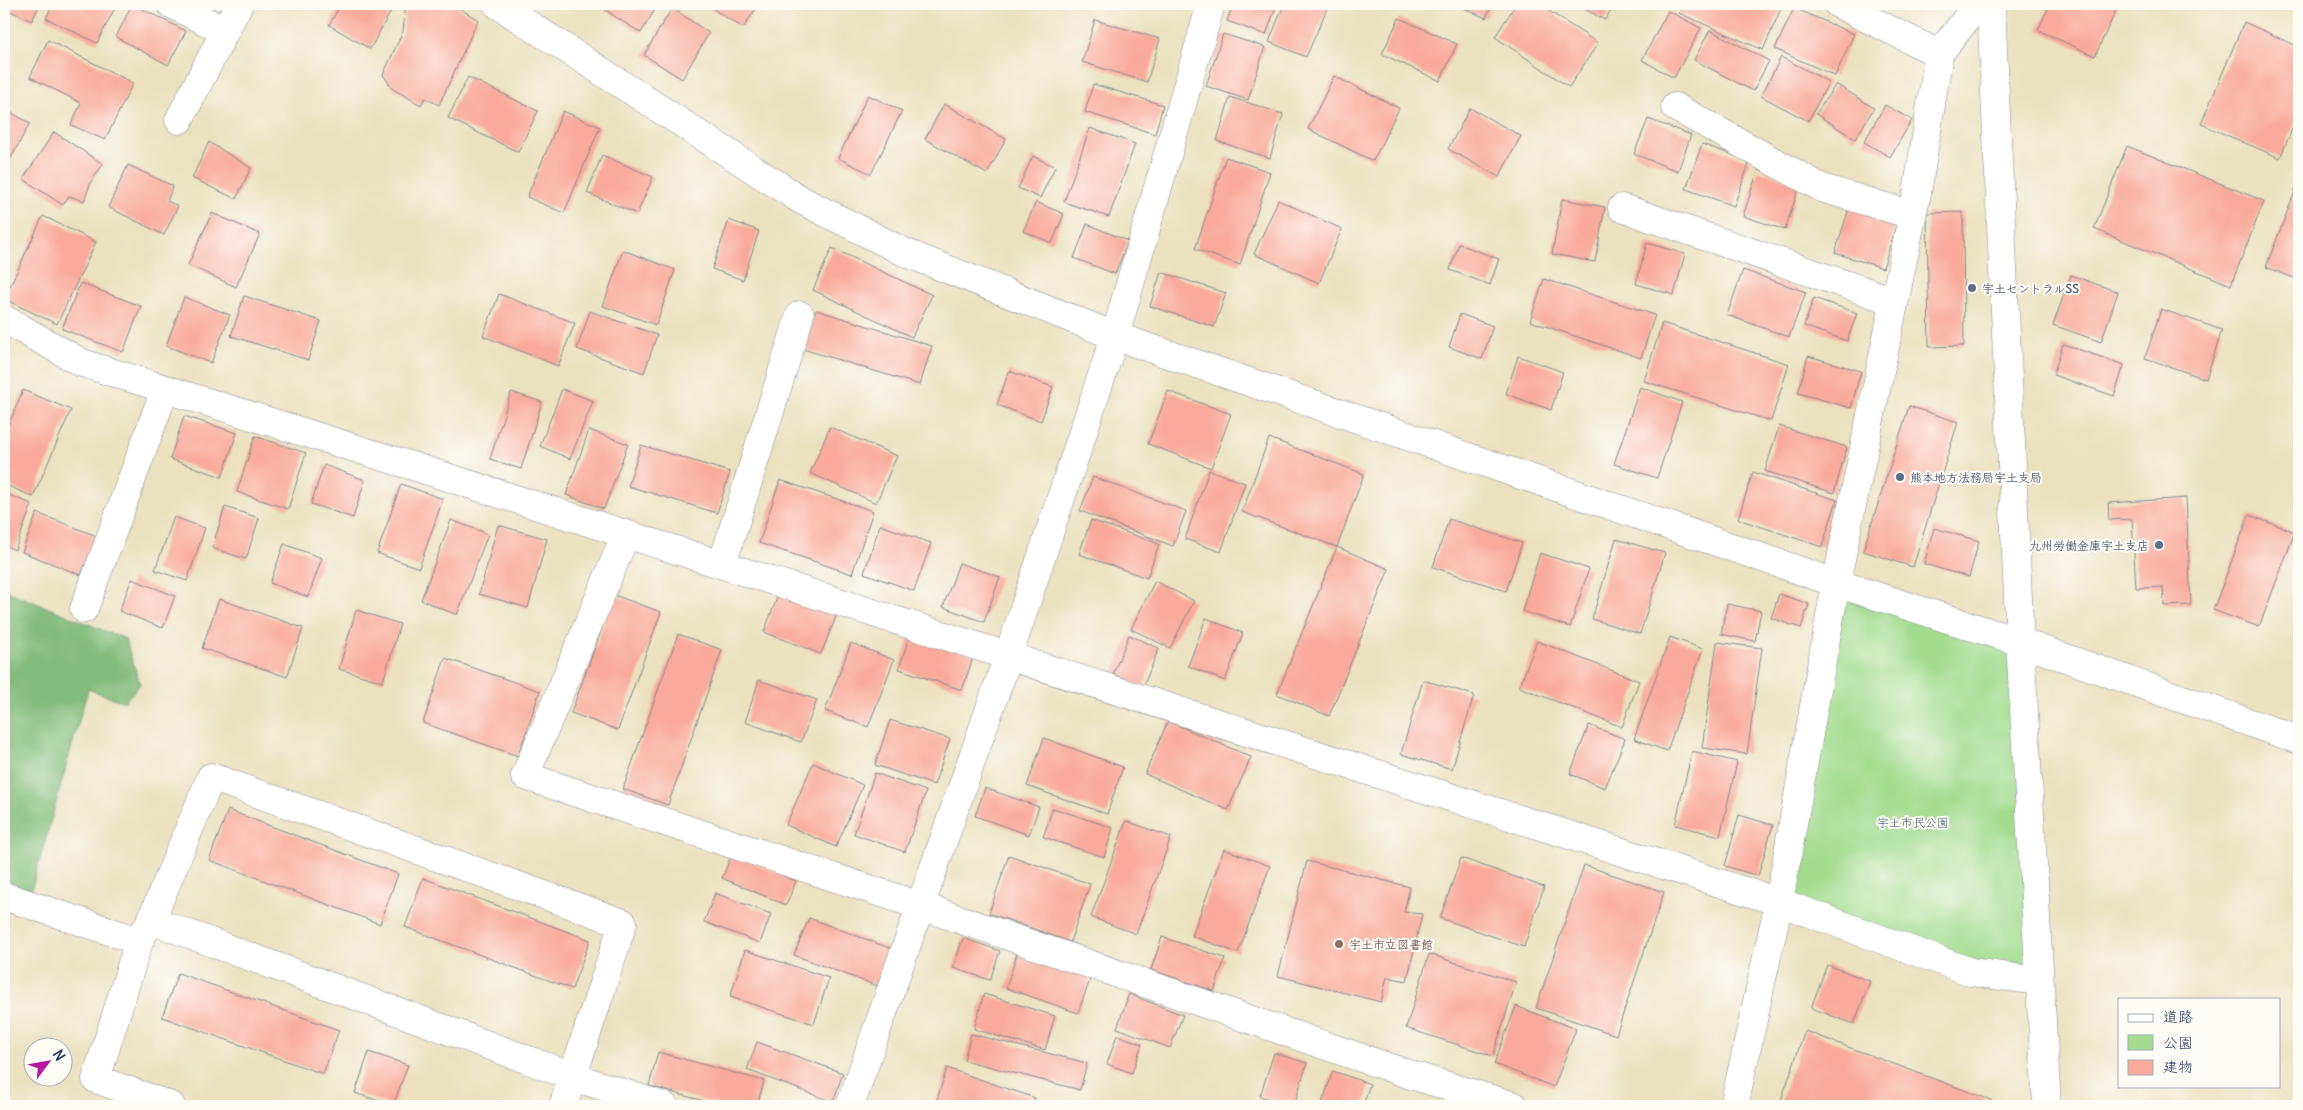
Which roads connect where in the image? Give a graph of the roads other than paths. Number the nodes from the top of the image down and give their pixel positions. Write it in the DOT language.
graph roads {
  1 [pos="171,4"];
  2 [pos="239,4"];
  3 [pos="497,4"];
  4 [pos="1211,4"];
  5 [pos="1838,4"];
  6 [pos="1978,4"];
  7 [pos="1991,4"];
  8 [pos="225,32"];
  9 [pos="1939,54"];
  10 [pos="1675,107"];
  11 [pos="179,120"];
  12 [pos="1622,208"];
  13 [pos="1912,215"];
  14 [pos="1894,302"];
  15 [pos="800,315"];
  16 [pos="4,319"];
  17 [pos="1115,336"];
  18 [pos="165,389"];
  19 [pos="626,534"];
  20 [pos="722,565"];
  21 [pos="1836,583"];
  22 [pos="84,609"];
  23 [pos="2020,642"];
  24 [pos="1008,657"];
  25 [pos="2299,740"];
  26 [pos="4,896"];
  27 [pos="1779,902"];
  28 [pos="921,906"];
  29 [pos="145,930"];
  30 [pos="2040,981"];
  31 [pos="574,1077"];
  32 [pos="171,1106"];
  33 [pos="564,1106"];
  34 [pos="664,1106"];
  35 [pos="850,1106"];
  36 [pos="1514,1106"];
  37 [pos="1734,1106"];
  38 [pos="2047,1106"];
  1 -- 8 [label="street"];
  2 -- 8 [label="street"];
  3 -- 17 [label="street"];
  4 -- 17 [label="street"];
  5 -- 9 [label="street"];
  6 -- 9 [label="street"];
  7 -- 23 [label="street"];
  8 -- 11 [label="street"];
  9 -- 13 [label="street"];
  10 -- 13 [label="street"];
  12 -- 14 [label="street"];
  13 -- 14 [label="street"];
  14 -- 21 [label="street"];
  15 -- 20 [label="street"];
  16 -- 18 [label="street"];
  17 -- 21 [label="street"];
  17 -- 24 [label="street"];
  18 -- 19 [label="street"];
  18 -- 22 [label="street"];
  19 -- 20 [label="street"];
  19 -- 28 [label="street"];
  20 -- 24 [label="street"];
  21 -- 23 [label="street"];
  21 -- 27 [label="street"];
  23 -- 25 [label="street"];
  23 -- 30 [label="street"];
  24 -- 27 [label="street"];
  24 -- 28 [label="street"];
  26 -- 29 [label="street"];
  27 -- 30 [label="street"];
  27 -- 37 [label="street"];
  28 -- 35 [label="street"];
  28 -- 36 [label="street"];
  29 -- 31 [label="street"];
  29 -- 31 [label="street"];
  29 -- 32 [label="street"];
  30 -- 38 [label="street"];
  31 -- 33 [label="street"];
  31 -- 34 [label="street"];
}
